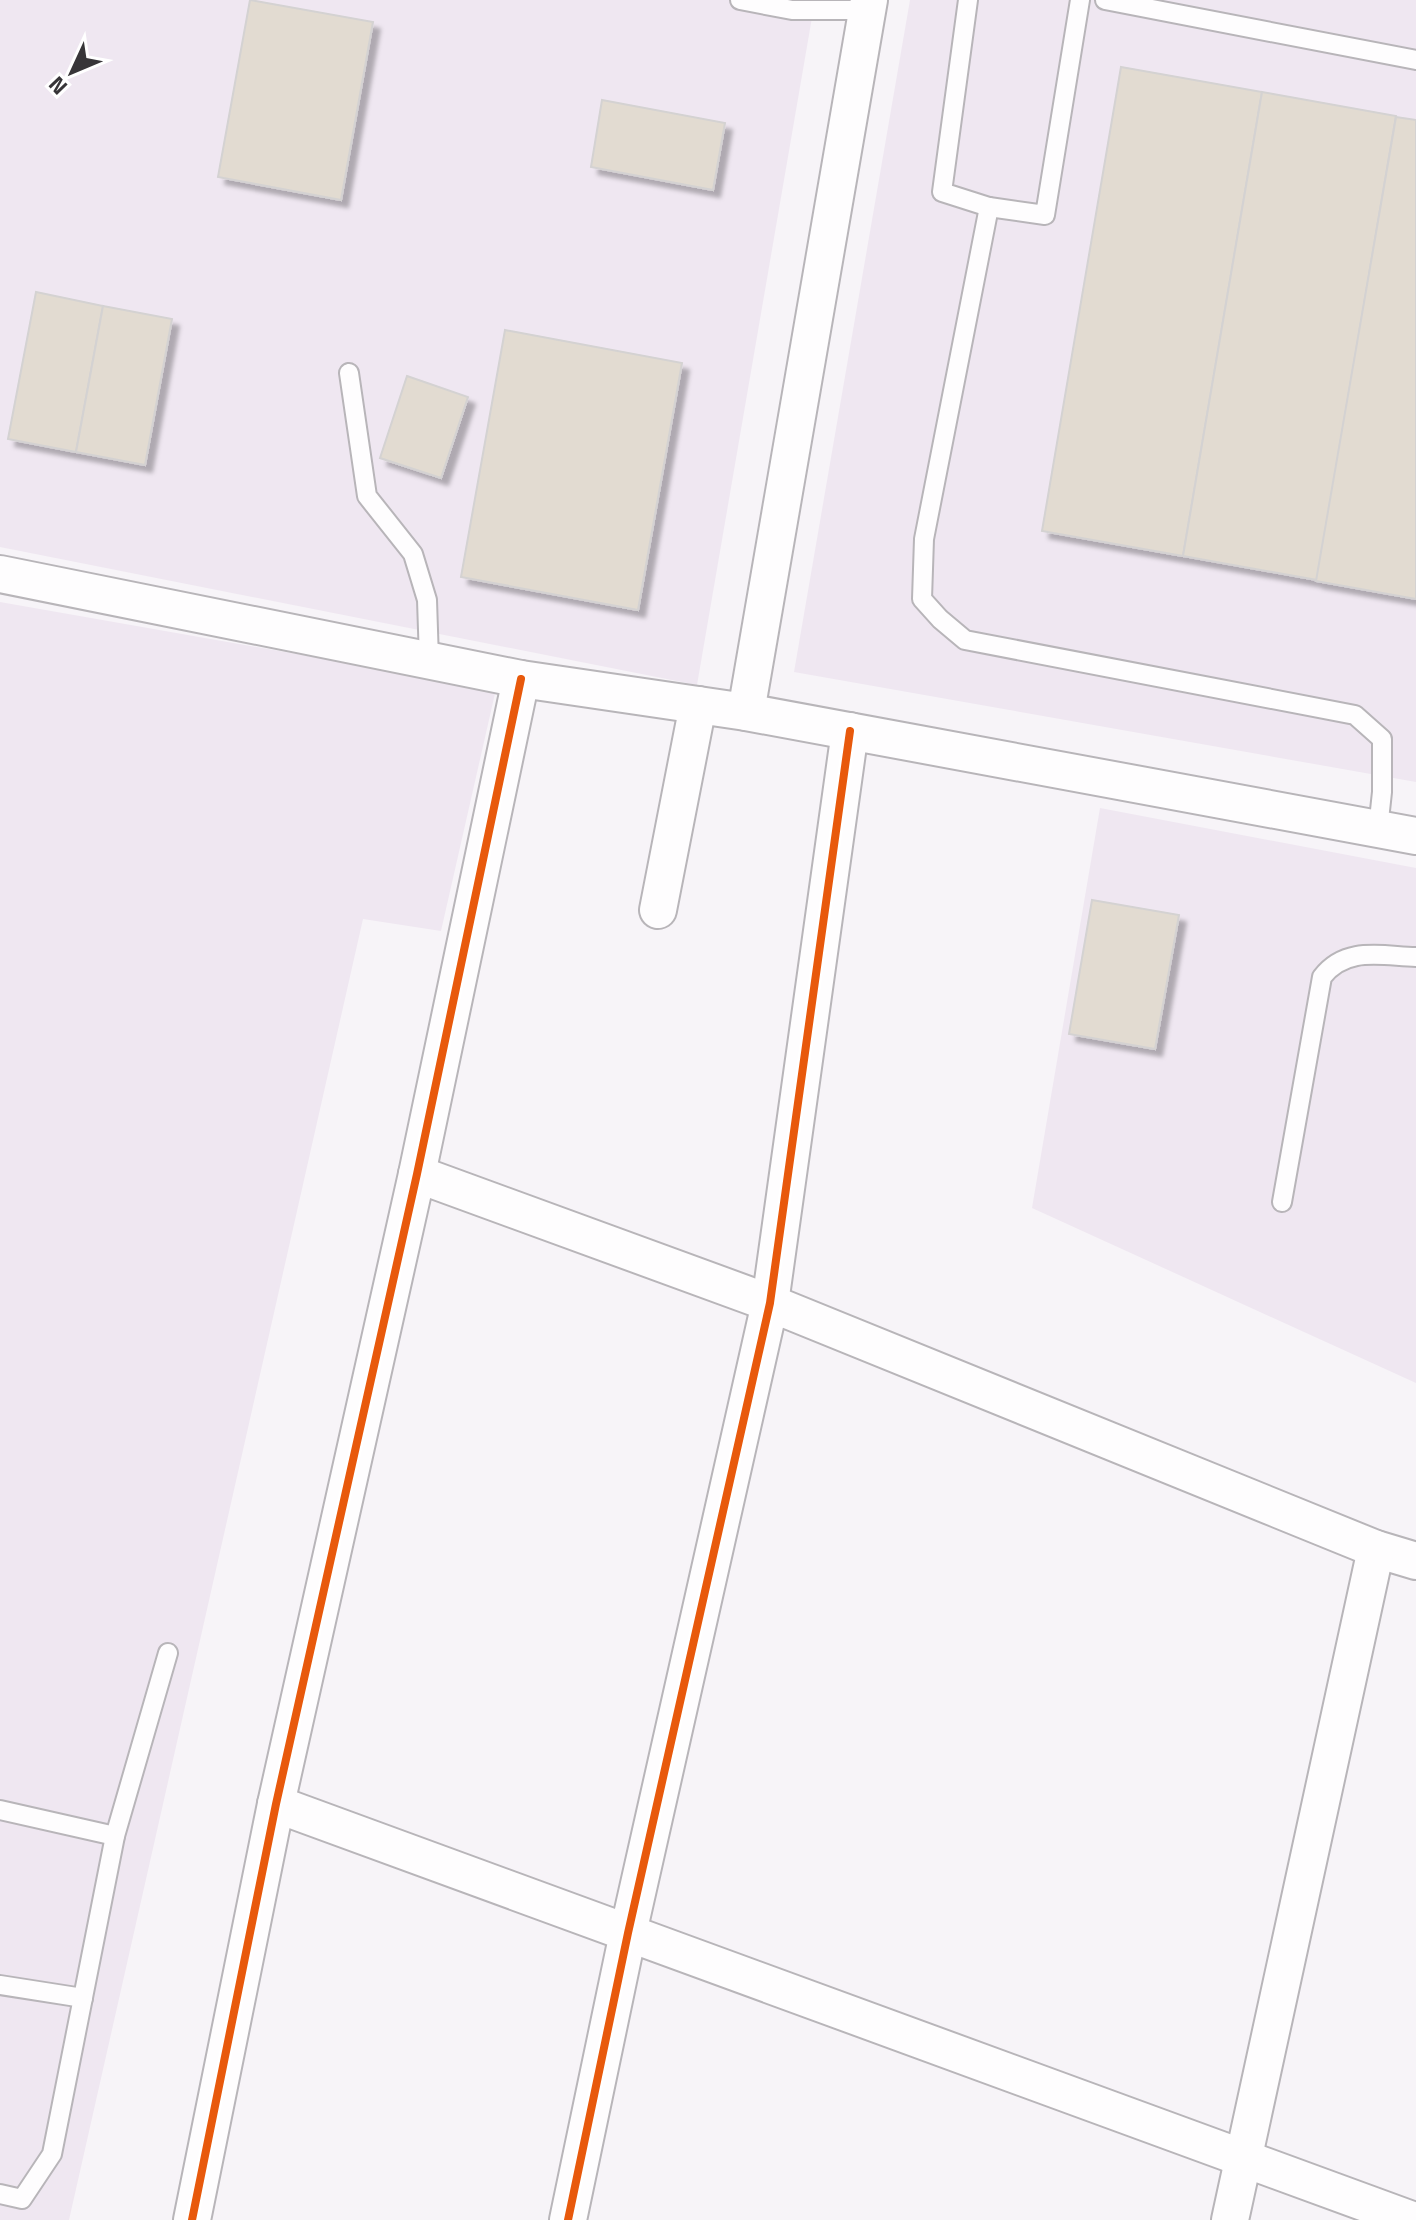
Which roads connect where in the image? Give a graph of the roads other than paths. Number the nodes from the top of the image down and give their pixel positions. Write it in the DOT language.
graph roads {
  1 [pos="740,0"];
  2 [pos="968,0"];
  3 [pos="1080,0"];
  4 [pos="1105,0"];
  5 [pos="868,5"];
  6 [pos="1416,60"];
  7 [pos="989,207"];
  8 [pos="349,373"];
  9 [pos="0,574"];
  10 [pos="429,660"];
  11 [pos="521,679"];
  12 [pos="698,705"];
  13 [pos="746,712"];
  14 [pos="850,731"];
  15 [pos="1378,829"];
  16 [pos="1416,836"];
  17 [pos="658,910"];
  18 [pos="1416,957"];
  19 [pos="417,1174"];
  20 [pos="1282,1202"];
  21 [pos="770,1303"];
  22 [pos="1376,1549"];
  23 [pos="1416,1561"];
  24 [pos="168,1653"];
  25 [pos="276,1804"];
  26 [pos="0,1810"];
  27 [pos="115,1836"];
  28 [pos="628,1933"];
  29 [pos="0,1985"];
  30 [pos="83,1998"];
  31 [pos="1242,2159"];
  32 [pos="0,2194"];
  33 [pos="192,2220"];
  34 [pos="568,2220"];
  35 [pos="1230,2220"];
  36 [pos="1412,2220"];
  1 -- 5 [label="lane"];
  2 -- 7 [label="lane"];
  3 -- 7 [label="lane"];
  4 -- 6 [label="lane"];
  5 -- 13 [label="street"];
  7 -- 15 [label="lane"];
  8 -- 10 [label="lane"];
  9 -- 10 [label="street"];
  10 -- 11 [label="street"];
  11 -- 12 [label="street"];
  11 -- 19 [label="street"];
  12 -- 13 [label="street"];
  12 -- 17 [label="street"];
  13 -- 14 [label="street"];
  14 -- 15 [label="street"];
  14 -- 21 [label="street"];
  15 -- 16 [label="street"];
  18 -- 20 [label="lane"];
  19 -- 21 [label="street"];
  19 -- 25 [label="street"];
  21 -- 22 [label="street"];
  21 -- 28 [label="street"];
  22 -- 23 [label="street"];
  22 -- 31 [label="street"];
  24 -- 27 [label="lane"];
  25 -- 28 [label="street"];
  25 -- 33 [label="street"];
  26 -- 27 [label="lane"];
  27 -- 30 [label="lane"];
  28 -- 31 [label="street"];
  28 -- 34 [label="street"];
  29 -- 30 [label="lane"];
  30 -- 32 [label="lane"];
  31 -- 35 [label="street"];
  31 -- 36 [label="street"];
}
